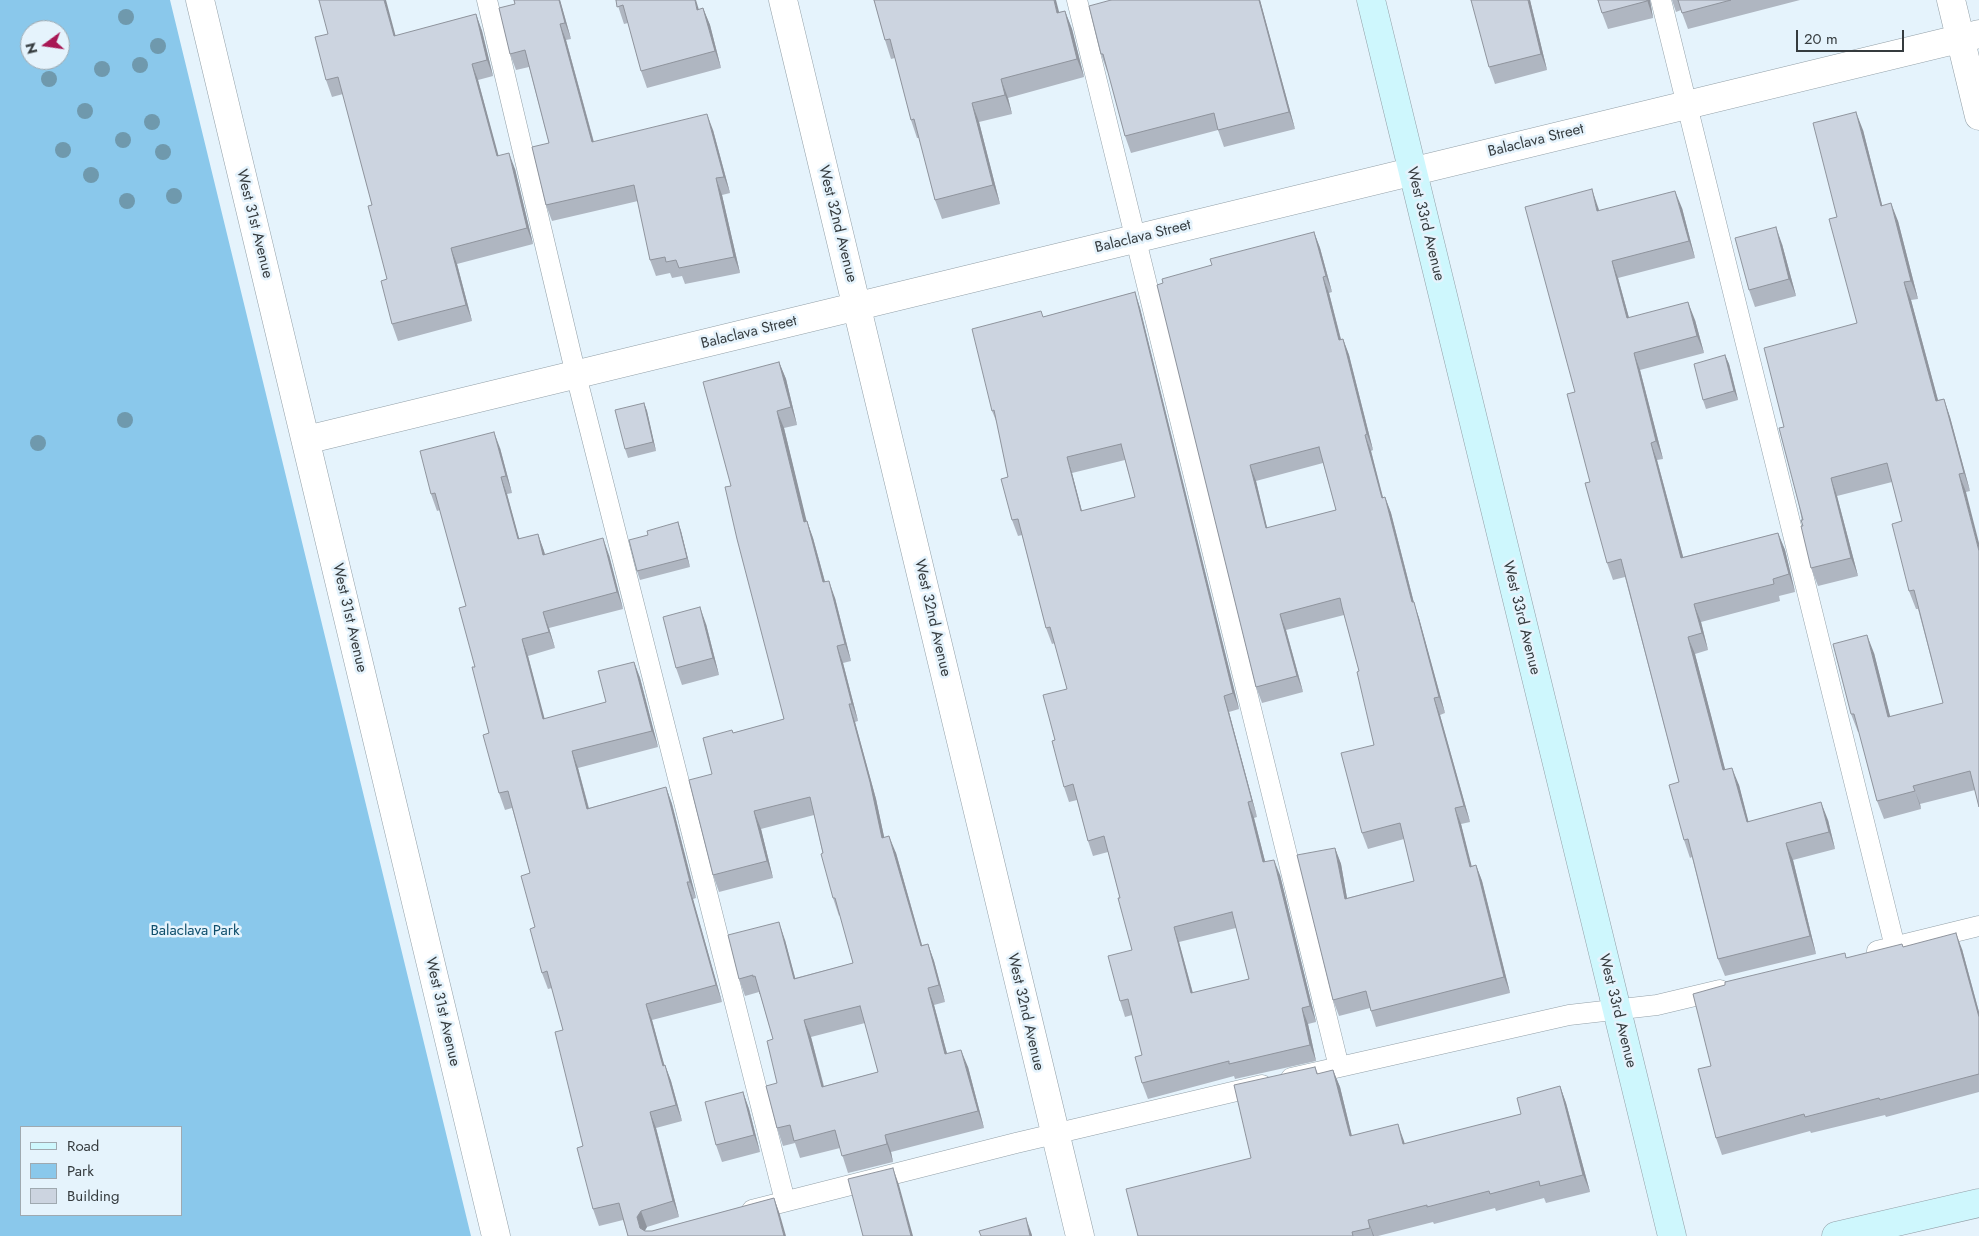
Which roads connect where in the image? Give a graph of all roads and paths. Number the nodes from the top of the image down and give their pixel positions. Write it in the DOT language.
graph roads {
  1 [pos="200,0"];
  2 [pos="487,0"];
  3 [pos="782,0"];
  4 [pos="1077,0"];
  5 [pos="1371,0"];
  6 [pos="1661,0"];
  7 [pos="1951,0"];
  8 [pos="1970,36"];
  9 [pos="1687,105"];
  10 [pos="1979,116"];
  11 [pos="1412,172"];
  12 [pos="1135,239"];
  13 [pos="857,306"];
  14 [pos="576,375"];
  15 [pos="306,440"];
  16 [pos="1979,926"];
  17 [pos="1895,947"];
  18 [pos="1857,956"];
  19 [pos="1742,984"];
  20 [pos="1617,1009"];
  21 [pos="1339,1067"];
  22 [pos="1054,1133"];
  23 [pos="785,1201"];
  24 [pos="1979,1203"];
  25 [pos="739,1214"];
  26 [pos="496,1236"];
  27 [pos="1080,1236"];
  28 [pos="1672,1236"];
  29 [pos="1836,1236"];
  1 -- 15 [label="street, West 31st Avenue"];
  2 -- 14 [label="lane"];
  3 -- 13 [label="street, West 32nd Avenue"];
  4 -- 12 [label="lane"];
  5 -- 11 [label="street, West 33rd Avenue"];
  6 -- 9 [label="lane"];
  7 -- 8 [label="street"];
  8 -- 9 [label="street, Balaclava Street"];
  8 -- 10 [label="street"];
  9 -- 11 [label="street, Balaclava Street"];
  9 -- 17 [label="lane"];
  11 -- 12 [label="street, Balaclava Street"];
  11 -- 20 [label="street, West 33rd Avenue"];
  12 -- 13 [label="street, Balaclava Street"];
  12 -- 21 [label="lane"];
  13 -- 14 [label="street, Balaclava Street"];
  13 -- 22 [label="street, West 32nd Avenue"];
  14 -- 15 [label="street, Balaclava Street"];
  14 -- 23 [label="lane"];
  15 -- 26 [label="street, West 31st Avenue"];
  16 -- 17 [label="lane"];
  17 -- 18 [label="lane"];
  19 -- 20 [label="lane"];
  20 -- 21 [label="lane"];
  20 -- 28 [label="street, West 33rd Avenue"];
  21 -- 22 [label="lane"];
  22 -- 23 [label="lane"];
  22 -- 27 [label="street, West 32nd Avenue"];
  23 -- 25 [label="lane"];
  24 -- 29 [label="street"];
}
